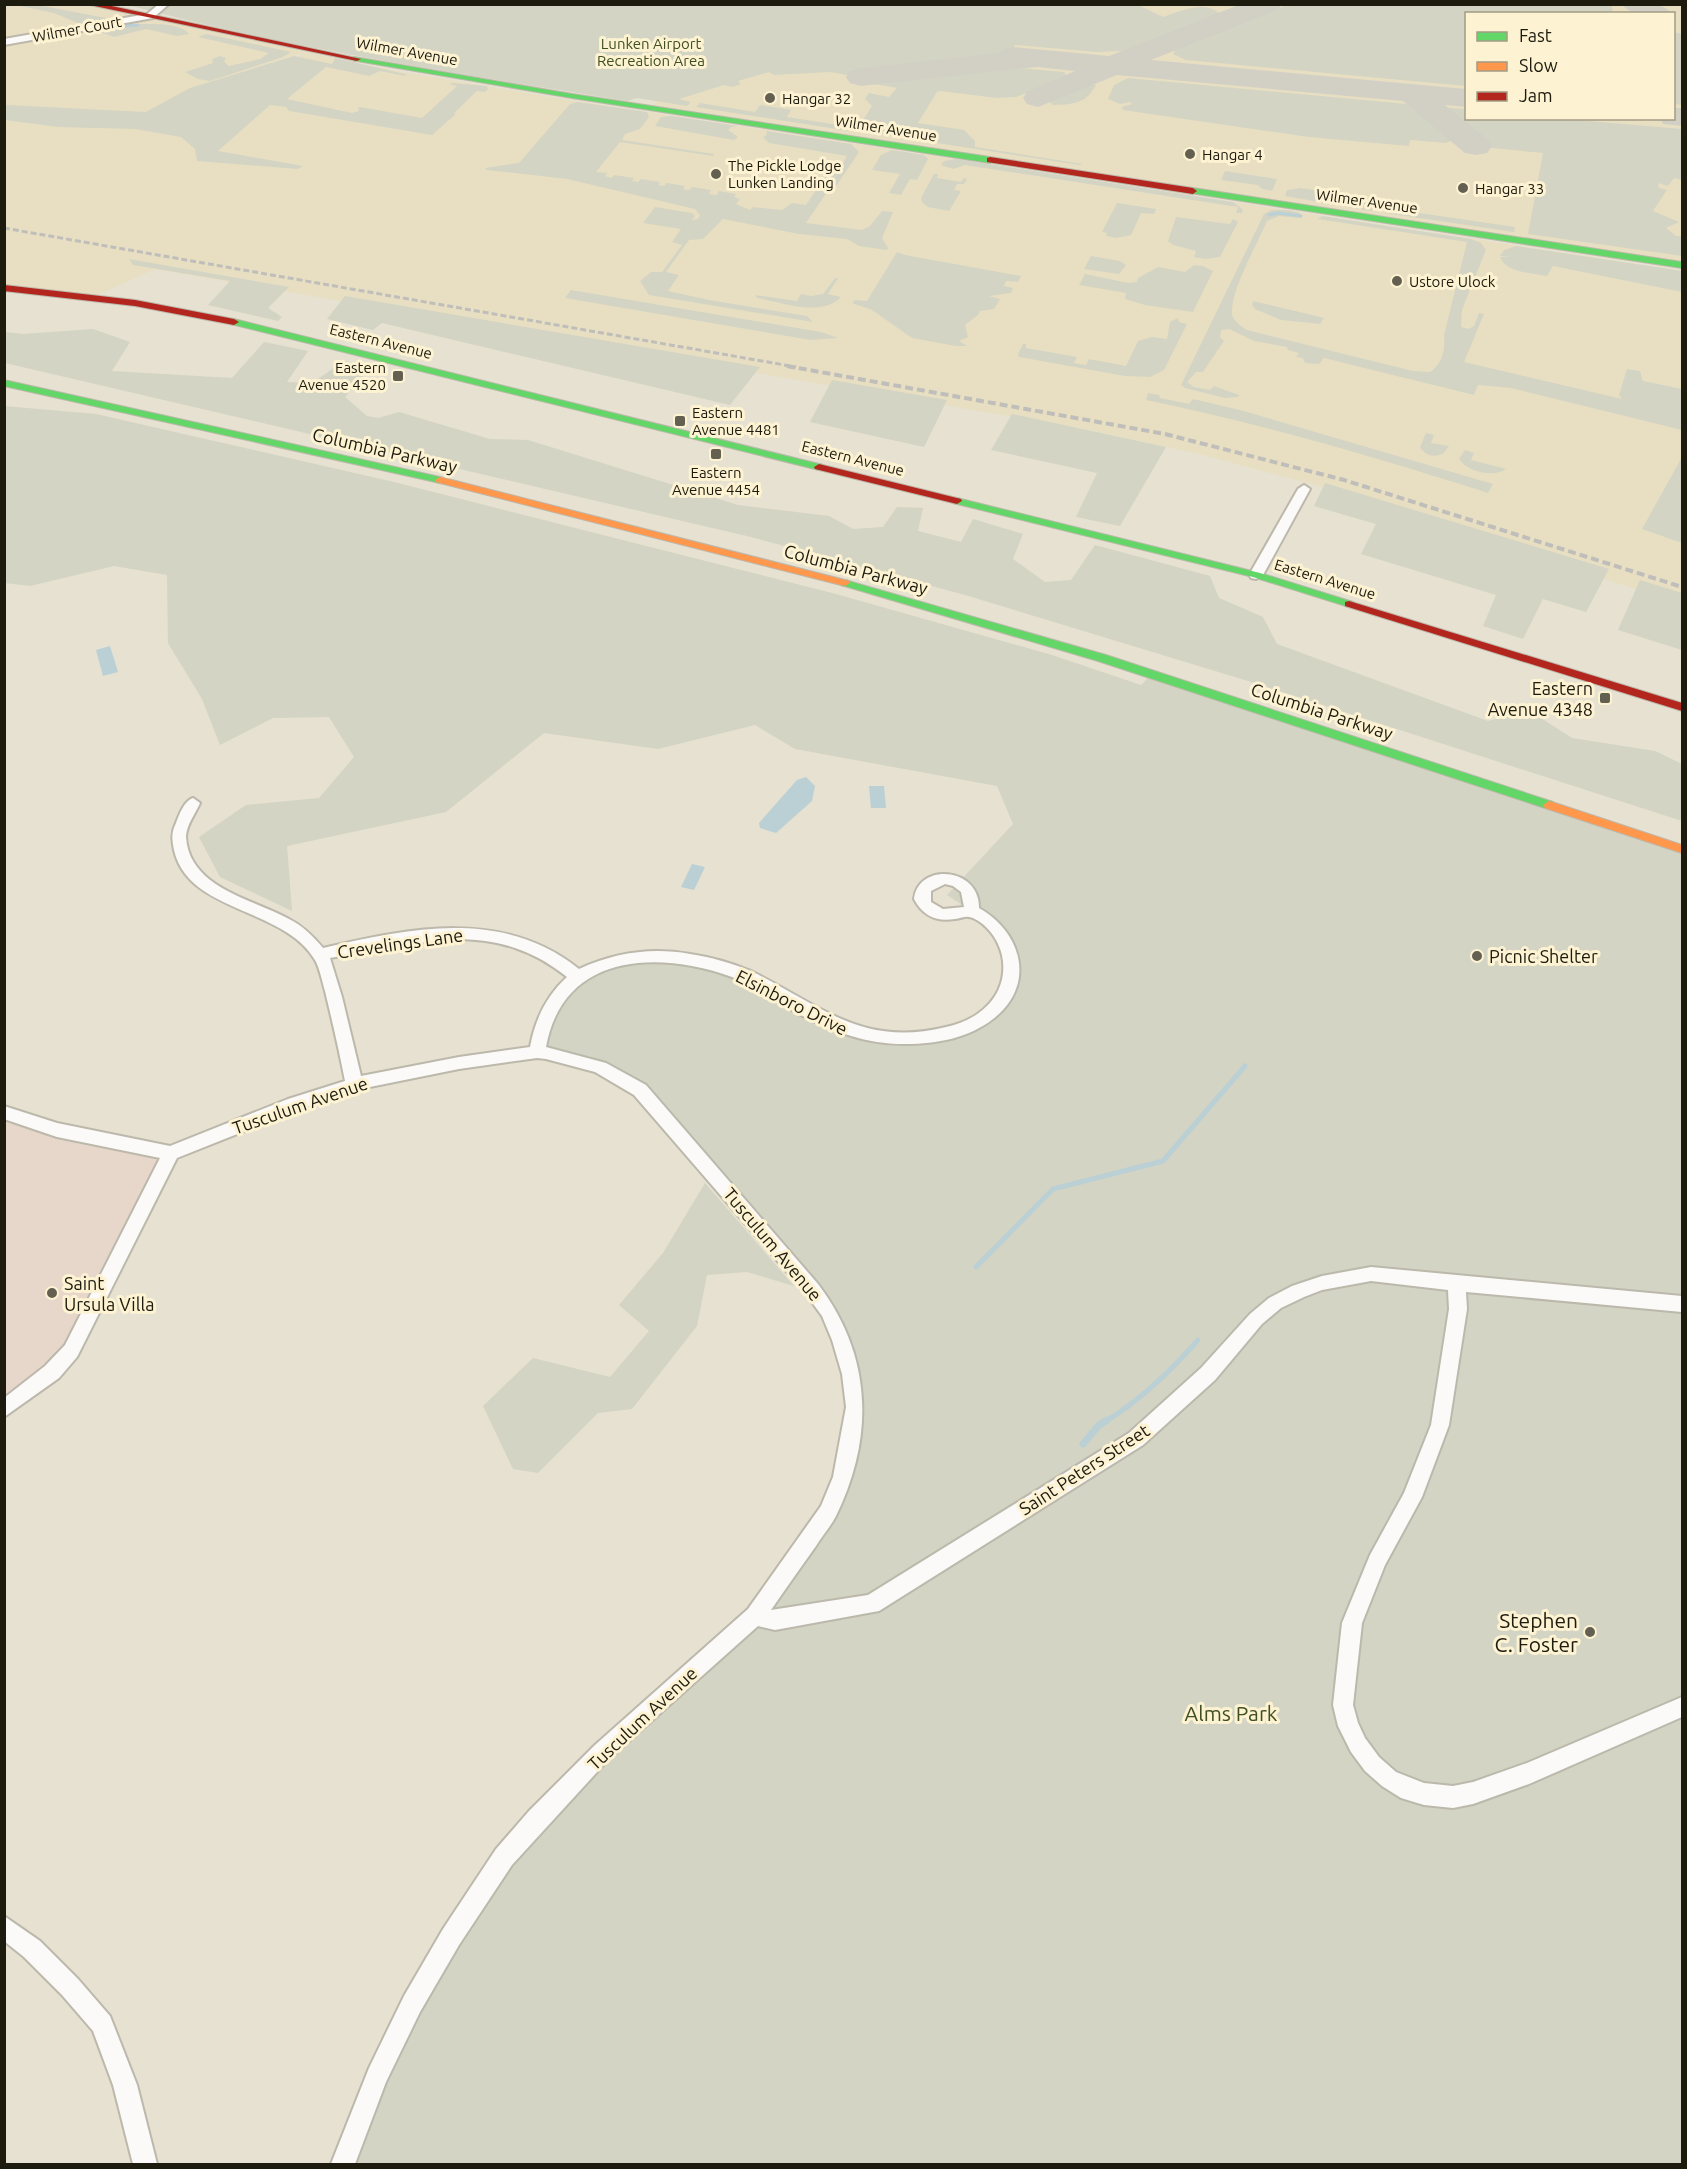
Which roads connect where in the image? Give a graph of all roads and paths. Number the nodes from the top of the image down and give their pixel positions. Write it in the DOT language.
graph roads {
  1 [pos="88,4"];
  2 [pos="165,4"];
  3 [pos="150,16"];
  4 [pos="4,42"];
  5 [pos="1683,265"];
  6 [pos="4,288"];
  7 [pos="4,374"];
  8 [pos="4,384"];
  9 [pos="1304,489"];
  10 [pos="1256,575"];
  11 [pos="1260,695"];
  12 [pos="1683,707"];
  13 [pos="1393,739"];
  14 [pos="193,803"];
  15 [pos="1671,831"];
  16 [pos="1683,849"];
  17 [pos="970,911"];
  18 [pos="320,955"];
  19 [pos="576,976"];
  20 [pos="537,1052"];
  21 [pos="354,1084"];
  22 [pos="4,1112"];
  23 [pos="171,1153"];
  24 [pos="1457,1284"];
  25 [pos="1683,1304"];
  26 [pos="4,1409"];
  27 [pos="755,1616"];
  28 [pos="1683,1707"];
  29 [pos="4,1927"];
  30 [pos="145,2164"];
  31 [pos="344,2164"];
  1 -- 3 [label="main road, Wilmer Avenue"];
  2 -- 3 [label="street"];
  3 -- 4 [label="street, Wilmer Court"];
  3 -- 5 [label="main road, Wilmer Avenue"];
  6 -- 10 [label="main road, Eastern Avenue"];
  7 -- 11 [label="main road, Columbia Parkway"];
  8 -- 16 [label="main road, Columbia Parkway"];
  9 -- 10 [label="street"];
  10 -- 12 [label="main road, Eastern Avenue"];
  13 -- 15 [label="main road, Columbia Parkway"];
  14 -- 18 [label="street"];
  17 -- 19 [label="street, Elsinboro Drive"];
  18 -- 19 [label="street, Crevelings Lane"];
  18 -- 21 [label="street"];
  19 -- 20 [label="street"];
  20 -- 21 [label="street, Tusculum Avenue"];
  20 -- 27 [label="street, Tusculum Avenue"];
  21 -- 23 [label="street, Tusculum Avenue"];
  22 -- 23 [label="street"];
  23 -- 26 [label="street"];
  24 -- 25 [label="street, Saint Peters Street"];
  24 -- 27 [label="street, Saint Peters Street"];
  24 -- 28 [label="street"];
  27 -- 31 [label="street, Tusculum Avenue"];
  29 -- 30 [label="street"];
}
